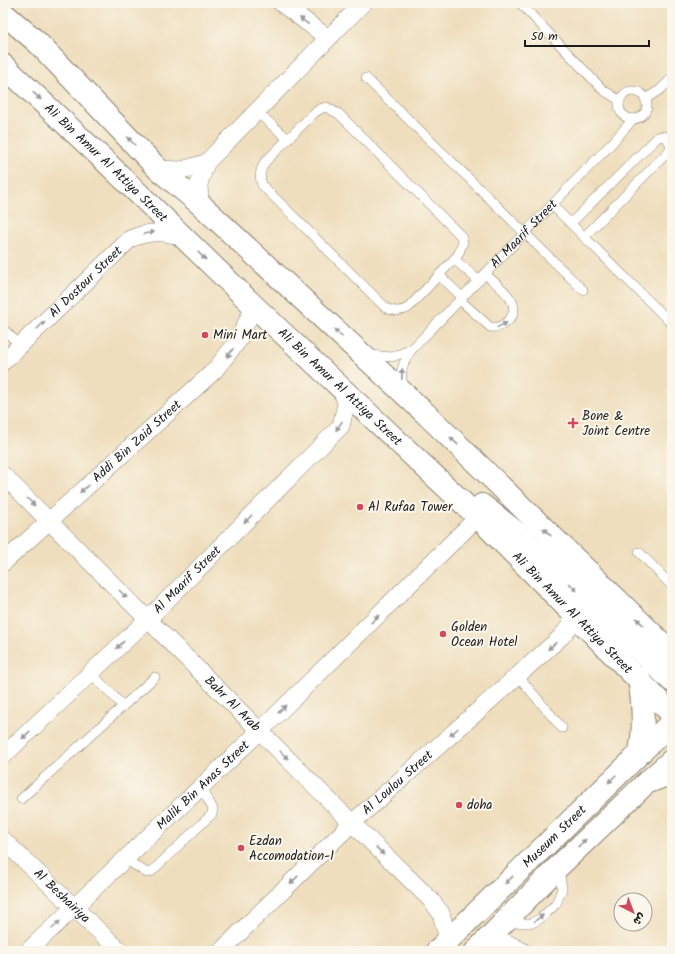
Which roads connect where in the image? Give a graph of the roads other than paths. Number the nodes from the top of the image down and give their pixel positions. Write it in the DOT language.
graph roads {
  1 [pos="16,3"];
  2 [pos="281,3"];
  3 [pos="363,3"];
  4 [pos="520,3"];
  5 [pos="3,12"];
  6 [pos="328,38"];
  7 [pos="37,42"];
  8 [pos="5,67"];
  9 [pos="366,78"];
  10 [pos="672,78"];
  11 [pos="645,99"];
  12 [pos="619,100"];
  13 [pos="256,111"];
  14 [pos="633,119"];
  15 [pos="288,139"];
  16 [pos="206,163"];
  17 [pos="158,169"];
  18 [pos="200,204"];
  19 [pos="552,205"];
  20 [pos="571,223"];
  21 [pos="525,232"];
  22 [pos="183,237"];
  23 [pos="584,237"];
  24 [pos="454,259"];
  25 [pos="439,275"];
  26 [pos="482,277"];
  27 [pos="583,290"];
  28 [pos="461,299"];
  29 [pos="254,306"];
  30 [pos="672,324"];
  31 [pos="3,329"];
  32 [pos="20,345"];
  33 [pos="413,348"];
  34 [pos="359,353"];
  35 [pos="3,362"];
  36 [pos="342,390"];
  37 [pos="411,401"];
  38 [pos="3,475"];
  39 [pos="442,482"];
  40 [pos="478,517"];
  41 [pos="49,521"];
  42 [pos="639,552"];
  43 [pos="3,563"];
  44 [pos="672,586"];
  45 [pos="574,615"];
  46 [pos="148,619"];
  47 [pos="671,651"];
  48 [pos="91,673"];
  49 [pos="518,676"];
  50 [pos="155,677"];
  51 [pos="639,678"];
  52 [pos="672,681"];
  53 [pos="123,706"];
  54 [pos="672,714"];
  55 [pos="672,722"];
  56 [pos="562,728"];
  57 [pos="260,731"];
  58 [pos="640,752"];
  59 [pos="3,756"];
  60 [pos="672,760"];
  61 [pos="672,773"];
  62 [pos="646,782"];
  63 [pos="201,788"];
  64 [pos="21,799"];
  65 [pos="352,824"];
  66 [pos="3,840"];
  67 [pos="125,859"];
  68 [pos="75,907"];
  69 [pos="442,946"];
  70 [pos="482,946"];
  71 [pos="28,951"];
  72 [pos="120,951"];
  73 [pos="222,951"];
  74 [pos="522,951"];
  1 -- 7 [label="main road"];
  6 -- 2 [label="street, one-way"];
  3 -- 6 [label="street"];
  4 -- 12 [label="lane"];
  5 -- 7 [label="main road"];
  6 -- 13 [label="street"];
  17 -- 7 [label="main road, one-way"];
  8 -- 22 [label="main road, Ali Bin Amur Al Attiya Street, one-way"];
  9 -- 21 [label="lane"];
  10 -- 11 [label="lane"];
  11 -- 12 [label="lane"];
  11 -- 14 [label="lane"];
  12 -- 14 [label="lane"];
  13 -- 15 [label="lane"];
  13 -- 16 [label="street"];
  14 -- 19 [label="lane, Al Maarif Street"];
  15 -- 24 [label="lane"];
  15 -- 25 [label="lane"];
  16 -- 17 [label="street"];
  16 -- 18 [label="street"];
  17 -- 18 [label="main road"];
  34 -- 18 [label="main road, one-way"];
  19 -- 20 [label="lane"];
  19 -- 21 [label="lane, Al Maarif Street"];
  20 -- 23 [label="lane"];
  20 -- 23 [label="lane"];
  21 -- 26 [label="lane, Al Maarif Street"];
  21 -- 27 [label="lane"];
  22 -- 29 [label="main road, Ali Bin Amur Al Attiya Street, one-way"];
  32 -- 22 [label="street, Al Dostour Street, one-way"];
  23 -- 30 [label="lane"];
  24 -- 25 [label="lane"];
  24 -- 26 [label="lane"];
  25 -- 28 [label="lane"];
  26 -- 28 [label="lane, Al Maarif Street"];
  28 -- 26 [label="lane, one-way"];
  28 -- 33 [label="lane, Al Maarif Street"];
  29 -- 36 [label="main road, Ali Bin Amur Al Attiya Street"];
  29 -- 41 [label="street, Addi Bin Zaid Street, one-way"];
  31 -- 32 [label="lane"];
  32 -- 35 [label="street, Al Dostour Street"];
  33 -- 34 [label="lane, Al Maarif Street"];
  37 -- 33 [label="lane, Al Maarif Street, one-way"];
  34 -- 37 [label="main road"];
  36 -- 39 [label="main road, Ali Bin Amur Al Attiya Street"];
  36 -- 46 [label="street, Al Maarif Street, one-way"];
  47 -- 37 [label="main road, one-way"];
  38 -- 41 [label="street, Bahr Al Arab, one-way"];
  39 -- 40 [label="main road, Ali Bin Amur Al Attiya Street"];
  39 -- 52 [label="main road, one-way"];
  40 -- 45 [label="main road, Ali Bin Amur Al Attiya Street"];
  57 -- 40 [label="street, Malik Bin Anas Street, one-way"];
  41 -- 43 [label="street, Addi Bin Zaid Street"];
  41 -- 46 [label="street, Bahr Al Arab, one-way"];
  42 -- 44 [label="lane"];
  45 -- 49 [label="street, Al Loulou Street, one-way"];
  45 -- 51 [label="main road, Ali Bin Amur Al Attiya Street"];
  46 -- 48 [label="street, Al Maarif Street, one-way"];
  46 -- 57 [label="street, Bahr Al Arab"];
  48 -- 53 [label="lane"];
  48 -- 59 [label="street, Al Maarif Street, one-way"];
  49 -- 56 [label="lane"];
  49 -- 65 [label="street, Al Loulou Street, one-way"];
  50 -- 53 [label="lane"];
  51 -- 54 [label="main road, Ali Bin Amur Al Attiya Street"];
  51 -- 58 [label="main road"];
  53 -- 64 [label="lane"];
  55 -- 58 [label="main road, Museum Street"];
  57 -- 63 [label="street, Malik Bin Anas Street"];
  57 -- 65 [label="street, Bahr Al Arab, one-way"];
  58 -- 69 [label="main road, Museum Street, one-way"];
  60 -- 62 [label="main road, Museum Street"];
  61 -- 62 [label="main road"];
  70 -- 62 [label="main road, Museum Street, one-way"];
  63 -- 67 [label="street, Malik Bin Anas Street"];
  63 -- 67 [label="lane"];
  65 -- 69 [label="street, Bahr Al Arab, one-way"];
  65 -- 73 [label="street, Al Loulou Street, one-way"];
  66 -- 68 [label="street, Al Beshairiya"];
  67 -- 68 [label="street, Malik Bin Anas Street"];
  71 -- 68 [label="street, Malik Bin Anas Street, one-way"];
  68 -- 72 [label="street, Al Beshairiya"];
  70 -- 74 [label="street"];
}
